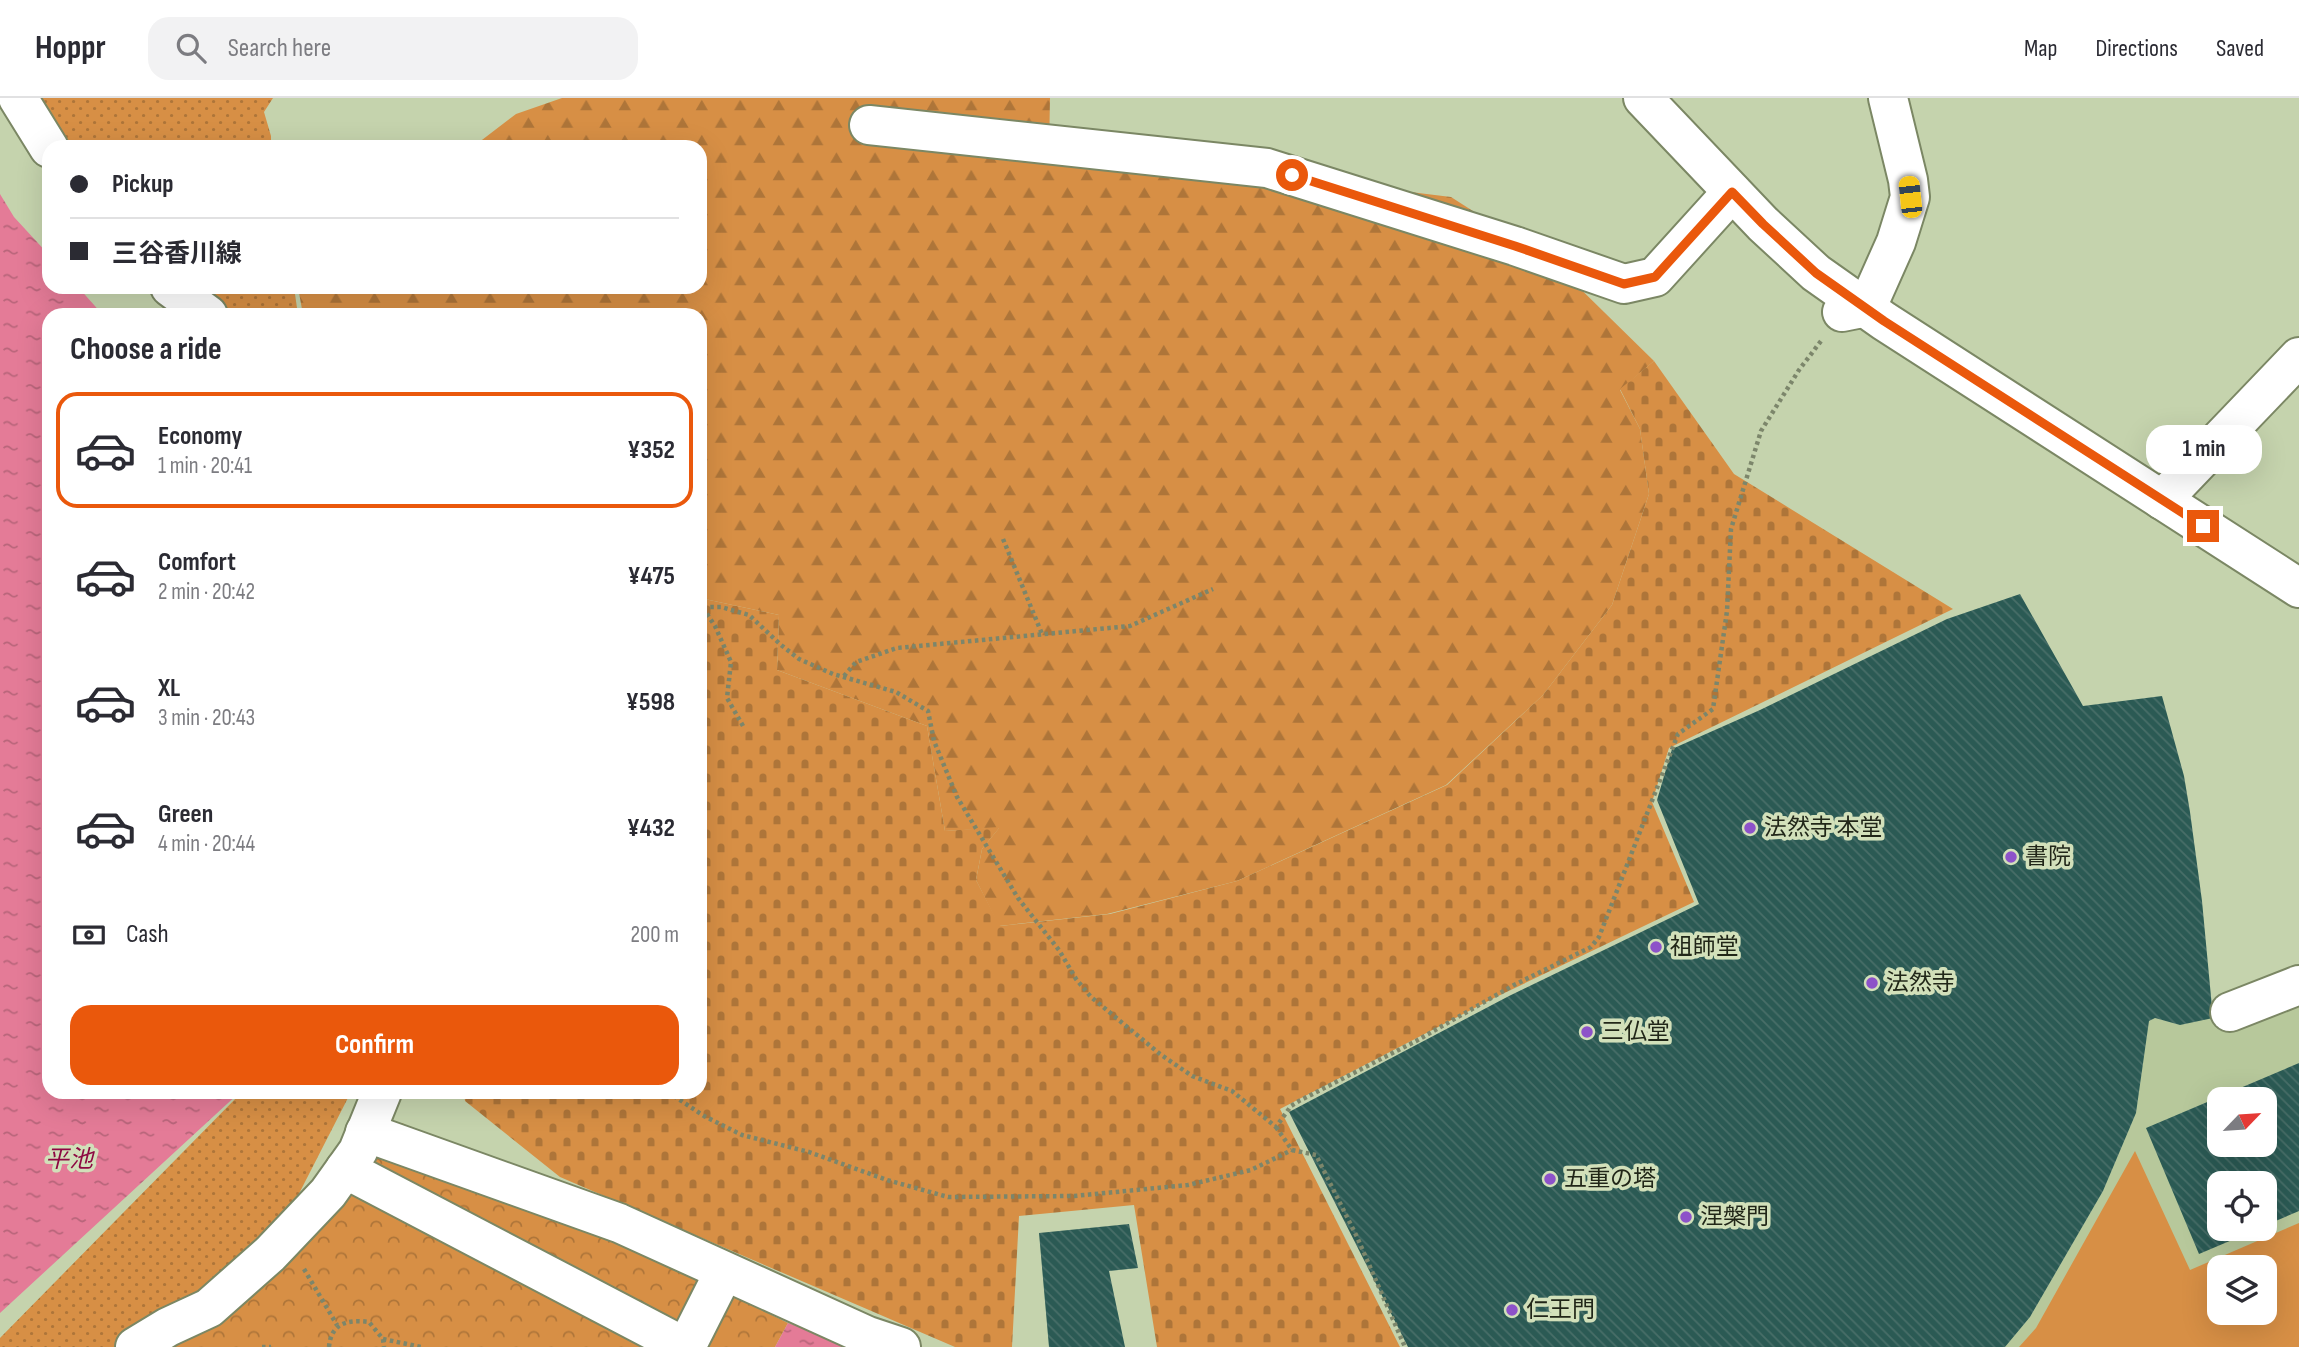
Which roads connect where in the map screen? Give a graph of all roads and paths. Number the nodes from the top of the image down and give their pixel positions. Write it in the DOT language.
graph roads {
  1 [pos="18,98"];
  2 [pos="1643,98"];
  3 [pos="1888,98"];
  4 [pos="869,125"];
  5 [pos="44,140"];
  6 [pos="1732,192"];
  7 [pos="180,294"];
  8 [pos="198,308"];
  9 [pos="1854,309"];
  10 [pos="2299,357"];
  11 [pos="2162,500"];
  12 [pos="1003,539"];
  13 [pos="2294,575"];
  14 [pos="1213,589"];
  15 [pos="707,607"];
  16 [pos="707,613"];
  17 [pos="1042,634"];
  18 [pos="844,676"];
  19 [pos="743,726"];
  20 [pos="2299,985"];
  21 [pos="2230,1012"];
  22 [pos="379,1099"];
  23 [pos="678,1099"];
  24 [pos="1276,1127"];
  25 [pos="365,1132"];
  26 [pos="1292,1150"];
  27 [pos="345,1169"];
  28 [pos="286,1238"];
  29 [pos="724,1272"];
  30 [pos="337,1325"];
  31 [pos="383,1339"];
  32 [pos="135,1347"];
  33 [pos="261,1347"];
  34 [pos="271,1347"];
  35 [pos="329,1347"];
  36 [pos="384,1347"];
  37 [pos="421,1347"];
  38 [pos="686,1347"];
  39 [pos="901,1347"];
  40 [pos="1405,1347"];
  1 -- 5 [label="street"];
  2 -- 6 [label="street"];
  3 -- 9 [label="street"];
  4 -- 6 [label="street"];
  6 -- 9 [label="street"];
  7 -- 8 [label="street"];
  9 -- 11 [label="street"];
  9 -- 24 [label="path"];
  10 -- 11 [label="street"];
  11 -- 13 [label="street"];
  12 -- 17 [label="path"];
  14 -- 17 [label="path"];
  15 -- 18 [label="path"];
  16 -- 19 [label="path"];
  17 -- 18 [label="path"];
  18 -- 24 [label="path"];
  20 -- 21 [label="street"];
  22 -- 25 [label="street"];
  23 -- 26 [label="path"];
  24 -- 26 [label="path"];
  25 -- 27 [label="street"];
  25 -- 29 [label="street"];
  26 -- 40 [label="path"];
  27 -- 28 [label="street"];
  27 -- 38 [label="street"];
  28 -- 30 [label="path"];
  28 -- 32 [label="street"];
  29 -- 38 [label="street"];
  29 -- 39 [label="street"];
  30 -- 31 [label="path"];
  30 -- 35 [label="path"];
  31 -- 36 [label="path"];
  31 -- 37 [label="path"];
  33 -- 34 [label="path"];
}
